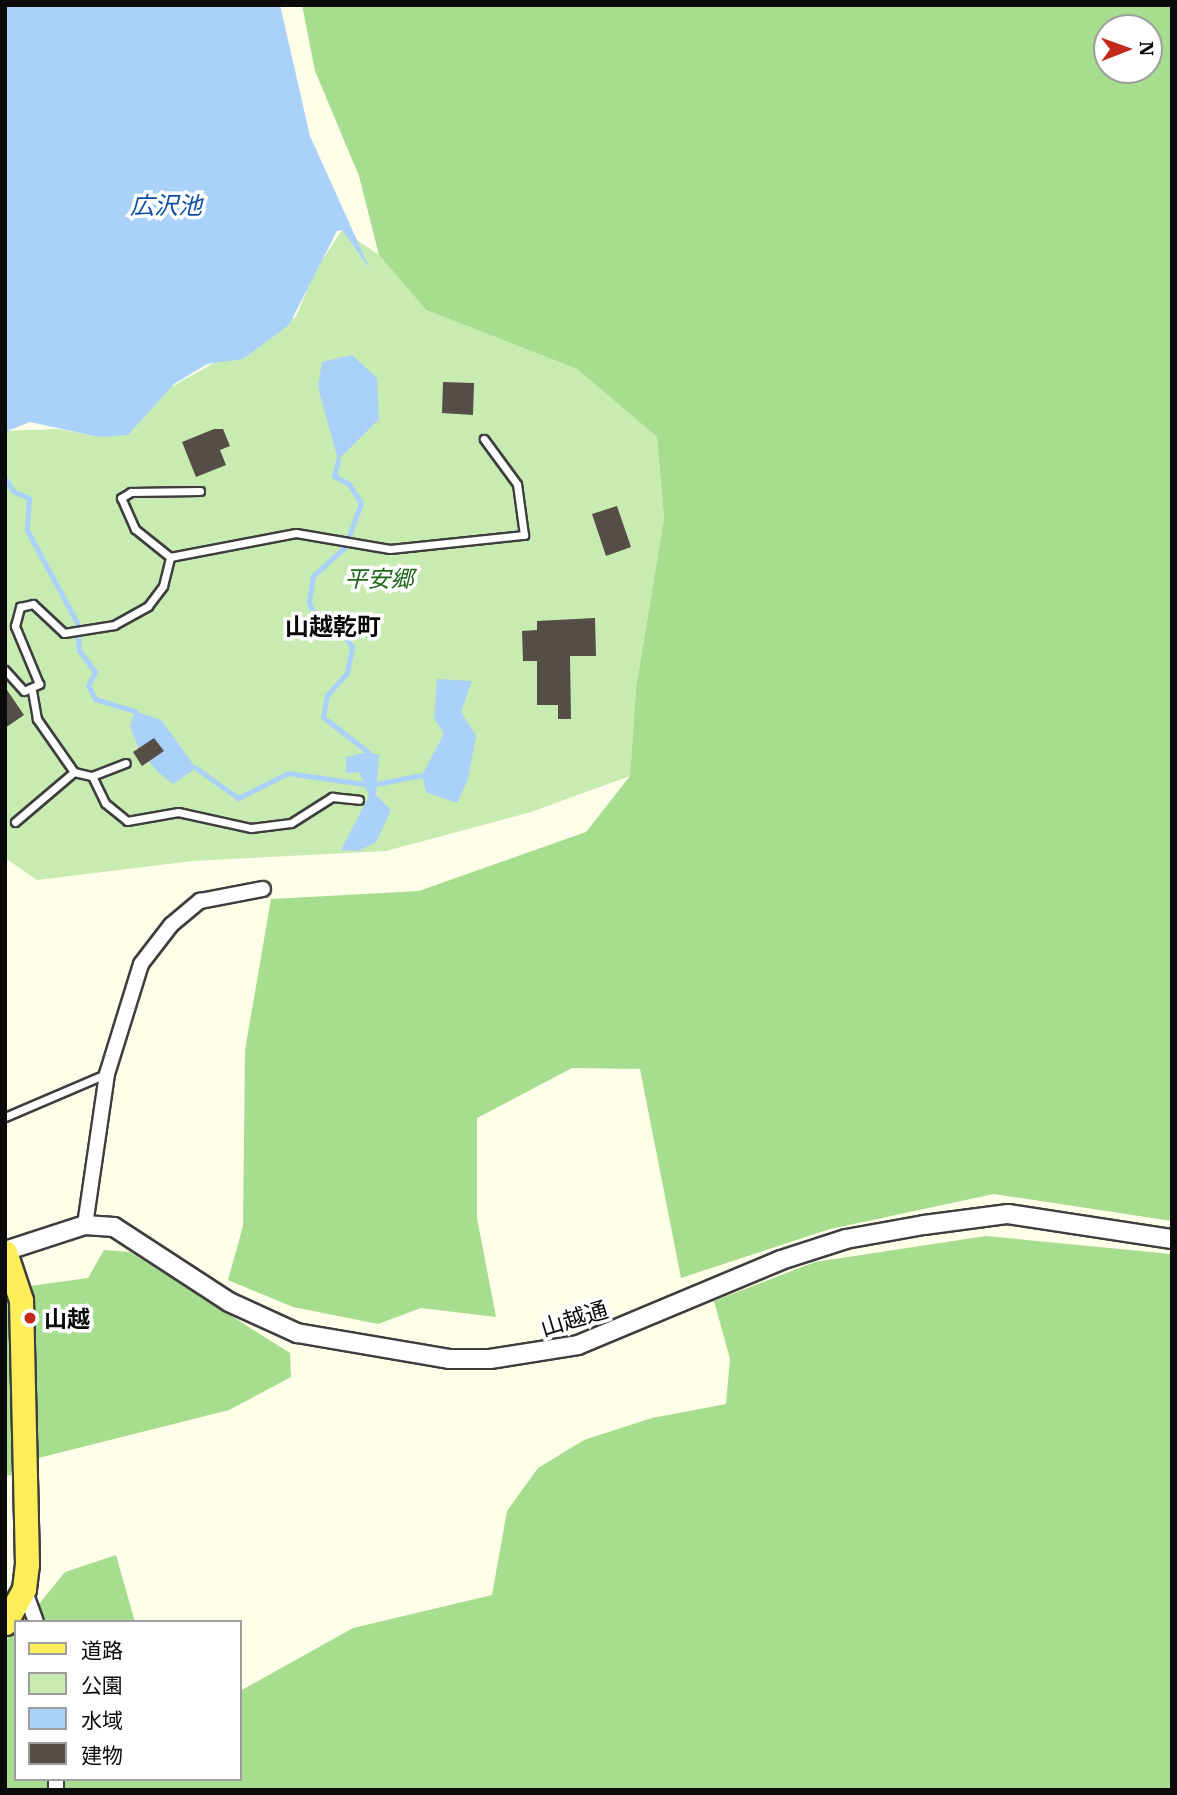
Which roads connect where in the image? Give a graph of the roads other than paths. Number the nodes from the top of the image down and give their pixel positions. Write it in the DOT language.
graph roads {
  1 [pos="484,439"];
  2 [pos="200,491"];
  3 [pos="170,556"];
  4 [pos="5,670"];
  5 [pos="32,692"];
  6 [pos="126,763"];
  7 [pos="74,772"];
  8 [pos="92,776"];
  9 [pos="359,800"];
  10 [pos="15,821"];
  11 [pos="263,889"];
  12 [pos="107,1074"];
  13 [pos="5,1117"];
  14 [pos="85,1225"];
  15 [pos="1172,1239"];
  16 [pos="5,1252"];
  17 [pos="24,1589"];
  18 [pos="35,1620"];
  19 [pos="5,1623"];
  1 -- 3 [label="lane"];
  2 -- 3 [label="lane"];
  3 -- 5 [label="lane"];
  4 -- 5 [label="lane"];
  5 -- 7 [label="lane"];
  6 -- 8 [label="lane"];
  7 -- 8 [label="lane"];
  7 -- 10 [label="lane"];
  8 -- 9 [label="lane"];
  11 -- 12 [label="street"];
  12 -- 13 [label="lane"];
  12 -- 14 [label="street"];
  14 -- 15 [label="street, 山越通"];
  14 -- 16 [label="street, 山越通"];
  16 -- 17 [label="main road"];
  17 -- 18 [label="street"];
  17 -- 19 [label="main road"];
}
